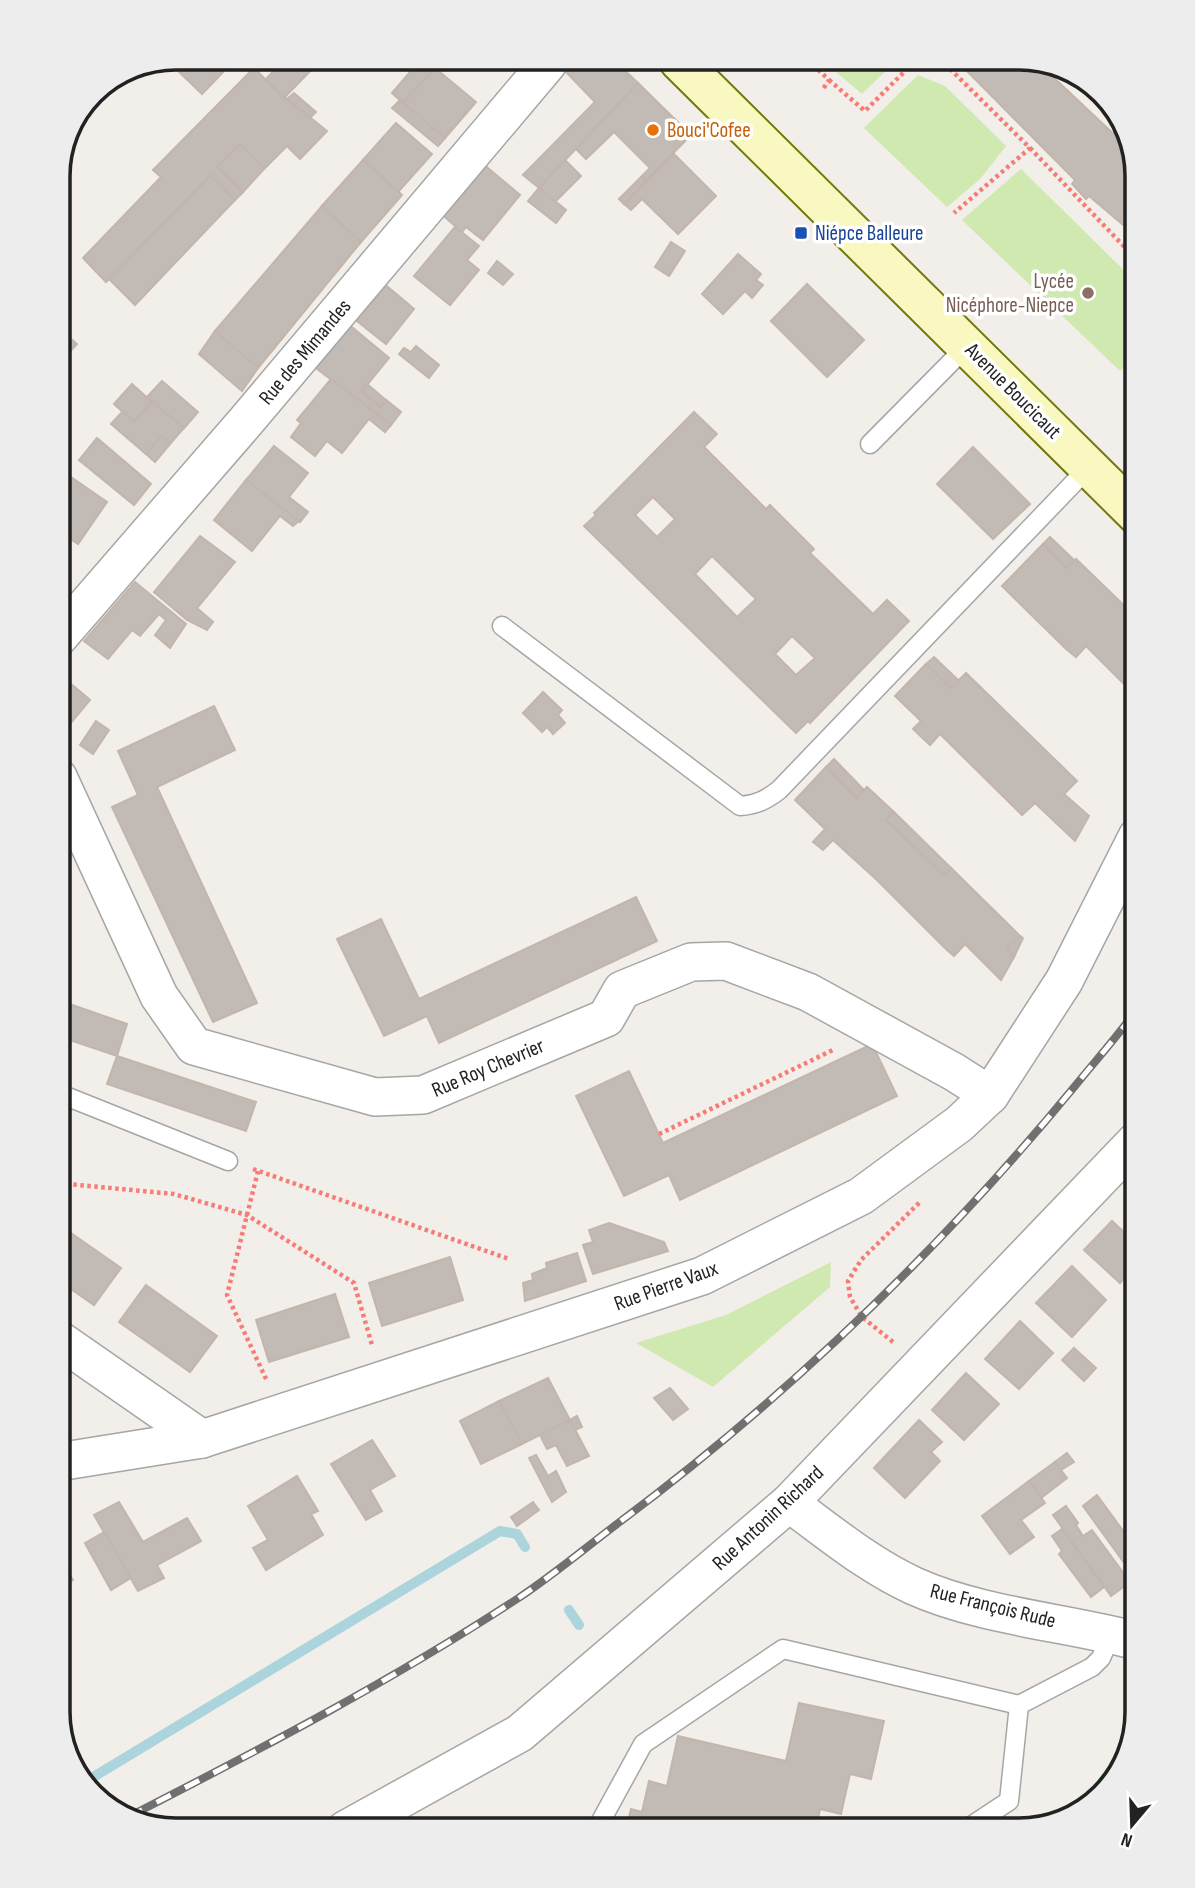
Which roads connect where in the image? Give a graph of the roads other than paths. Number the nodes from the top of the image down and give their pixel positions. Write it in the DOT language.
graph roads {
  1 [pos="542,70"];
  2 [pos="688,70"];
  3 [pos="967,346"];
  4 [pos="870,444"];
  5 [pos="1090,467"];
  6 [pos="1125,503"];
  7 [pos="70,624"];
  8 [pos="502,626"];
  9 [pos="70,803"];
  10 [pos="1125,861"];
  11 [pos="990,1095"];
  12 [pos="70,1098"];
  13 [pos="1125,1153"];
  14 [pos="228,1161"];
  15 [pos="70,1347"];
  16 [pos="202,1439"];
  17 [pos="70,1460"];
  18 [pos="789,1503"];
  19 [pos="1124,1638"];
  20 [pos="1019,1704"];
  21 [pos="367,1818"];
  22 [pos="603,1818"];
  23 [pos="983,1818"];
  1 -- 7 [label="street, Rue des Mimandes"];
  2 -- 3 [label="main road, Avenue Boucicaut"];
  3 -- 4 [label="lane"];
  3 -- 5 [label="main road, Avenue Boucicaut"];
  5 -- 6 [label="main road, Avenue Boucicaut"];
  5 -- 8 [label="lane"];
  9 -- 11 [label="street, Rue Roy Chevrier"];
  10 -- 11 [label="street, Rue Pierre Vaux"];
  11 -- 16 [label="street, Rue Pierre Vaux"];
  12 -- 14 [label="lane"];
  13 -- 18 [label="street, Rue Antonin Richard"];
  15 -- 16 [label="street"];
  16 -- 17 [label="street, Rue Pierre Vaux"];
  18 -- 19 [label="street, Rue François Rude"];
  18 -- 21 [label="street, Rue Antonin Richard"];
  19 -- 20 [label="lane"];
  20 -- 22 [label="lane"];
  20 -- 23 [label="lane"];
}
